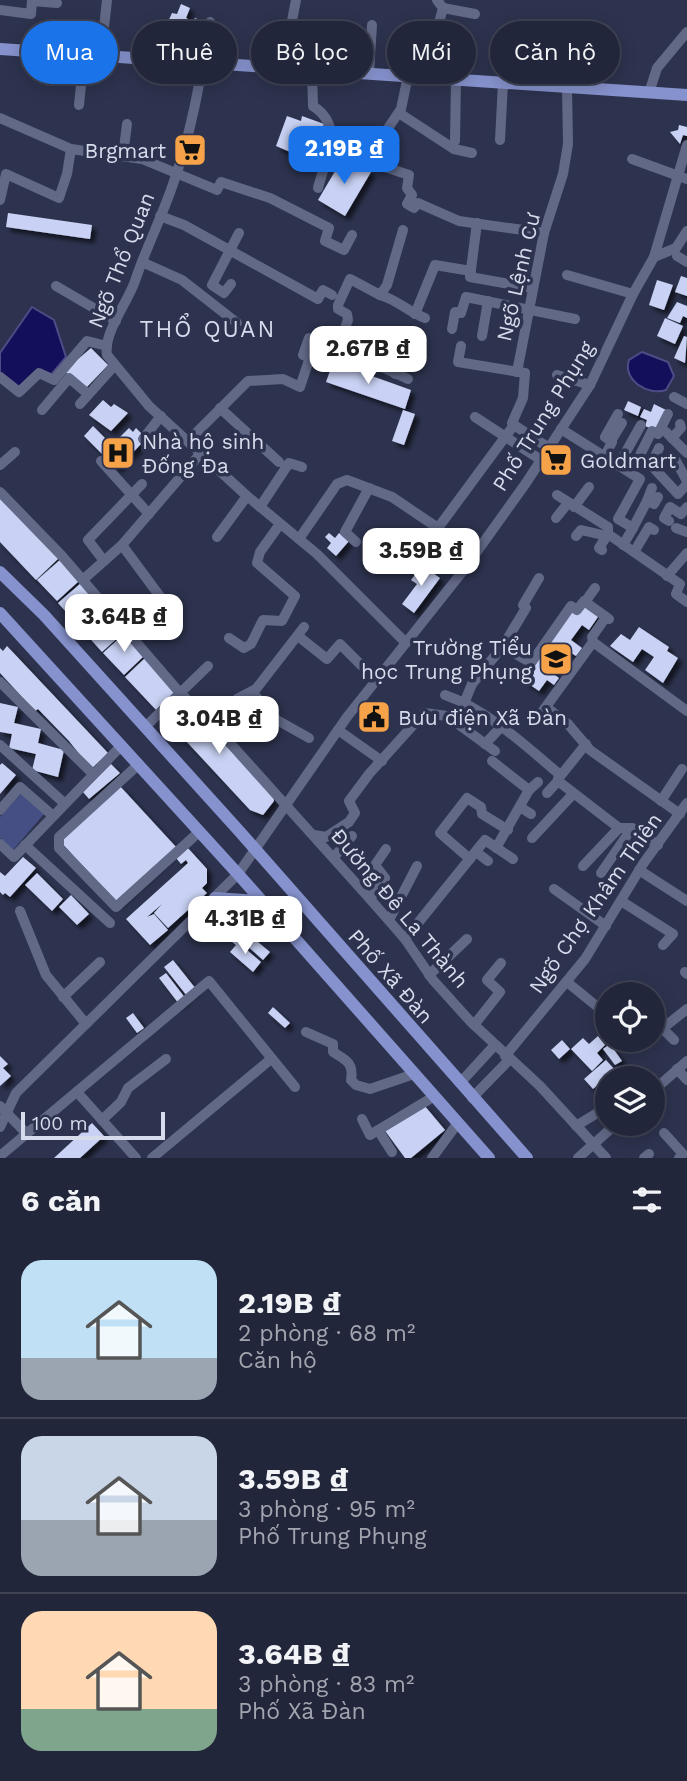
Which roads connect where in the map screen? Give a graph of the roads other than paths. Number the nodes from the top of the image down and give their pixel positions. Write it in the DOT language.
graph roads {
  1 [pos="107,0"];
  2 [pos="296,0"];
  3 [pos="57,4"];
  4 [pos="440,4"];
  5 [pos="0,9"];
  6 [pos="475,14"];
  7 [pos="105,21"];
  8 [pos="292,21"];
  9 [pos="687,32"];
  10 [pos="0,49"];
  11 [pos="21,50"];
  12 [pos="82,84"];
  13 [pos="198,84"];
  14 [pos="312,84"];
  15 [pos="406,84"];
  16 [pos="456,84"];
  17 [pos="503,84"];
  18 [pos="516,84"];
  19 [pos="574,84"];
  20 [pos="541,86"];
  21 [pos="572,88"];
  22 [pos="649,93"];
  23 [pos="687,95"];
  24 [pos="79,105"];
  25 [pos="399,113"];
  26 [pos="0,118"];
  27 [pos="127,124"];
  28 [pos="500,140"];
  29 [pos="455,141"];
  30 [pos="687,145"];
  31 [pos="71,149"];
  32 [pos="472,153"];
  33 [pos="122,156"];
  34 [pos="632,159"];
  35 [pos="176,176"];
  36 [pos="682,177"];
  37 [pos="318,188"];
  38 [pos="0,200"];
  39 [pos="160,216"];
  40 [pos="477,223"];
  41 [pos="403,230"];
  42 [pos="687,232"];
  43 [pos="239,233"];
  44 [pos="544,233"];
  45 [pos="352,235"];
  46 [pos="230,250"];
  47 [pos="677,256"];
  48 [pos="654,257"];
  49 [pos="142,262"];
  50 [pos="687,262"];
  51 [pos="471,271"];
  52 [pos="567,275"];
  53 [pos="231,284"];
  54 [pos="56,286"];
  55 [pos="532,288"];
  56 [pos="633,294"];
  57 [pos="332,295"];
  58 [pos="380,295"];
  59 [pos="488,301"];
  60 [pos="527,308"];
  61 [pos="575,319"];
  62 [pos="116,321"];
  63 [pos="237,323"];
  64 [pos="452,329"];
  65 [pos="412,336"];
  66 [pos="482,336"];
  67 [pos="107,346"];
  68 [pos="461,346"];
  69 [pos="338,347"];
  70 [pos="310,357"];
  71 [pos="329,364"];
  72 [pos="114,366"];
  73 [pos="517,372"];
  74 [pos="395,374"];
  75 [pos="557,374"];
  76 [pos="0,377"];
  77 [pos="408,379"];
  78 [pos="590,385"];
  79 [pos="88,394"];
  80 [pos="674,397"];
  81 [pos="80,404"];
  82 [pos="687,404"];
  83 [pos="220,408"];
  84 [pos="42,410"];
  85 [pos="668,414"];
  86 [pos="161,416"];
  87 [pos="475,417"];
  88 [pos="620,419"];
  89 [pos="680,424"];
  90 [pos="514,425"];
  91 [pos="641,425"];
  92 [pos="561,429"];
  93 [pos="144,439"];
  94 [pos="504,439"];
  95 [pos="189,440"];
  96 [pos="549,448"];
  97 [pos="659,448"];
  98 [pos="15,452"];
  99 [pos="201,453"];
  100 [pos="687,455"];
  101 [pos="604,458"];
  102 [pos="541,460"];
  103 [pos="101,461"];
  104 [pos="676,461"];
  105 [pos="279,462"];
  106 [pos="0,465"];
  107 [pos="618,466"];
  108 [pos="302,467"];
  109 [pos="631,473"];
  110 [pos="142,484"];
  111 [pos="685,485"];
  112 [pos="589,487"];
  113 [pos="369,488"];
  114 [pos="0,492"];
  115 [pos="655,492"];
  116 [pos="132,495"];
  117 [pos="557,495"];
  118 [pos="247,496"];
  119 [pos="571,505"];
  120 [pos="260,507"];
  121 [pos="687,507"];
  122 [pos="149,514"];
  123 [pos="556,518"];
  124 [pos="280,524"];
  125 [pos="678,527"];
  126 [pos="633,528"];
  127 [pos="654,530"];
  128 [pos="608,535"];
  129 [pos="576,536"];
  130 [pos="217,537"];
  131 [pos="299,539"];
  132 [pos="356,542"];
  133 [pos="122,545"];
  134 [pos="623,545"];
  135 [pos="602,550"];
  136 [pos="634,552"];
  137 [pos="687,553"];
  138 [pos="104,561"];
  139 [pos="0,572"];
  140 [pos="667,576"];
  141 [pos="539,578"];
  142 [pos="83,579"];
  143 [pos="595,588"];
  144 [pos="585,602"];
  145 [pos="687,602"];
  146 [pos="167,606"];
  147 [pos="0,613"];
  148 [pos="229,638"];
  149 [pos="593,642"];
  150 [pos="406,643"];
  151 [pos="503,646"];
  152 [pos="208,666"];
  153 [pos="376,680"];
  154 [pos="0,682"];
  155 [pos="252,692"];
  156 [pos="180,693"];
  157 [pos="444,695"];
  158 [pos="465,701"];
  159 [pos="546,707"];
  160 [pos="687,711"];
  161 [pos="537,719"];
  162 [pos="212,723"];
  163 [pos="145,727"];
  164 [pos="500,727"];
  165 [pos="338,730"];
  166 [pos="309,738"];
  167 [pos="485,744"];
  168 [pos="586,744"];
  169 [pos="122,745"];
  170 [pos="2,750"];
  171 [pos="382,761"];
  172 [pos="139,764"];
  173 [pos="682,769"];
  174 [pos="93,774"];
  175 [pos="558,780"];
  176 [pos="538,782"];
  177 [pos="529,790"];
  178 [pos="547,793"];
  179 [pos="573,794"];
  180 [pos="661,801"];
  181 [pos="64,803"];
  182 [pos="687,803"];
  183 [pos="286,806"];
  184 [pos="91,807"];
  185 [pos="520,807"];
  186 [pos="0,810"];
  187 [pos="531,814"];
  188 [pos="680,814"];
  189 [pos="52,815"];
  190 [pos="619,828"];
  191 [pos="632,828"];
  192 [pos="508,830"];
  193 [pos="199,832"];
  194 [pos="314,835"];
  195 [pos="52,836"];
  196 [pos="352,836"];
  197 [pos="532,838"];
  198 [pos="0,844"];
  199 [pos="25,845"];
  200 [pos="658,845"];
  201 [pos="496,848"];
  202 [pos="386,849"];
  203 [pos="255,850"];
  204 [pos="473,855"];
  205 [pos="334,857"];
  206 [pos="171,858"];
  207 [pos="513,859"];
  208 [pos="488,861"];
  209 [pos="416,866"];
  210 [pos="583,866"];
  211 [pos="639,870"];
  212 [pos="601,873"];
  213 [pos="238,874"];
  214 [pos="554,889"];
  215 [pos="139,895"];
  216 [pos="215,898"];
  217 [pos="370,898"];
  218 [pos="261,901"];
  219 [pos="621,901"];
  220 [pos="687,901"];
  221 [pos="20,911"];
  222 [pos="389,920"];
  223 [pos="110,923"];
  224 [pos="606,926"];
  225 [pos="405,939"];
  226 [pos="467,939"];
  227 [pos="663,945"];
  228 [pos="100,962"];
  229 [pos="501,963"];
  230 [pos="429,975"];
  231 [pos="567,982"];
  232 [pos="63,997"];
  233 [pos="595,1005"];
  234 [pos="687,1009"];
  235 [pos="86,1024"];
  236 [pos="474,1025"];
  237 [pos="665,1027"];
  238 [pos="306,1031"];
  239 [pos="665,1031"];
  240 [pos="674,1040"];
  241 [pos="494,1046"];
  242 [pos="507,1058"];
  243 [pos="166,1059"];
  244 [pos="271,1059"];
  245 [pos="687,1061"];
  246 [pos="414,1074"];
  247 [pos="684,1074"];
  248 [pos="460,1083"];
  249 [pos="665,1084"];
  250 [pos="295,1087"];
  251 [pos="77,1092"];
  252 [pos="433,1097"];
  253 [pos="472,1098"];
  254 [pos="3,1109"];
  255 [pos="595,1114"];
  256 [pos="362,1119"];
  257 [pos="102,1120"];
  258 [pos="457,1124"];
  259 [pos="576,1126"];
  260 [pos="0,1127"];
  261 [pos="378,1130"];
  262 [pos="27,1134"];
  263 [pos="665,1134"];
  264 [pos="602,1136"];
  265 [pos="593,1144"];
  266 [pos="392,1152"];
  267 [pos="0,1156"];
  268 [pos="136,1158"];
  269 [pos="152,1158"];
  270 [pos="432,1158"];
  271 [pos="489,1158"];
  272 [pos="527,1158"];
  273 [pos="578,1158"];
  274 [pos="606,1158"];
  275 [pos="679,1158"];
  1 -- 7 [label="street"];
  2 -- 8 [label="street"];
  3 -- 5 [label="street"];
  4 -- 6 [label="street"];
  9 -- 22 [label="street"];
  10 -- 11 [label="main road"];
  12 -- 24 [label="street"];
  13 -- 35 [label="street, Ngõ Thổ Quan"];
  14 -- 37 [label="street"];
  15 -- 25 [label="street"];
  16 -- 29 [label="street"];
  17 -- 28 [label="street"];
  18 -- 20 [label="main road"];
  19 -- 21 [label="street, Ngõ Lệnh Cư"];
  20 -- 21 [label="main road"];
  21 -- 22 [label="main road"];
  21 -- 44 [label="street, Ngõ Lệnh Cư"];
  22 -- 23 [label="main road"];
  25 -- 32 [label="street"];
  25 -- 40 [label="street"];
  26 -- 31 [label="street"];
  27 -- 33 [label="street"];
  30 -- 36 [label="street, Phố Trung Phụng"];
  31 -- 33 [label="street"];
  31 -- 38 [label="street"];
  33 -- 35 [label="street"];
  34 -- 36 [label="street"];
  35 -- 39 [label="street, Ngõ Thổ Quan"];
  35 -- 45 [label="street"];
  36 -- 48 [label="street, Phố Trung Phụng"];
  39 -- 46 [label="street"];
  39 -- 49 [label="street, Ngõ Thổ Quan"];
  40 -- 44 [label="street"];
  40 -- 51 [label="street"];
  41 -- 58 [label="street"];
  42 -- 48 [label="street"];
  43 -- 46 [label="street"];
  44 -- 55 [label="street, Ngõ Lệnh Cư"];
  46 -- 53 [label="street"];
  46 -- 57 [label="street"];
  47 -- 50 [label="street"];
  48 -- 56 [label="street, Phố Trung Phụng"];
  49 -- 62 [label="street, Ngõ Thổ Quan"];
  49 -- 63 [label="street"];
  51 -- 55 [label="street"];
  51 -- 58 [label="street"];
  52 -- 56 [label="street"];
  54 -- 62 [label="street"];
  55 -- 60 [label="street, Ngõ Lệnh Cư"];
  56 -- 78 [label="street, Phố Trung Phụng"];
  58 -- 69 [label="street"];
  59 -- 60 [label="street"];
  59 -- 64 [label="street"];
  59 -- 66 [label="street"];
  60 -- 61 [label="street"];
  60 -- 73 [label="street, Ngõ Lệnh Cư"];
  62 -- 67 [label="street, Ngõ Thổ Quan"];
  65 -- 74 [label="street"];
  67 -- 72 [label="street, Ngõ Thổ Quan"];
  67 -- 76 [label="street"];
  68 -- 73 [label="street"];
  69 -- 70 [label="street"];
  69 -- 74 [label="street"];
  70 -- 71 [label="street"];
  70 -- 83 [label="street"];
  72 -- 79 [label="street"];
  72 -- 86 [label="street, Ngõ Thổ Quan"];
  73 -- 90 [label="street, Ngõ Lệnh Cư"];
  74 -- 77 [label="street"];
  75 -- 78 [label="street"];
  78 -- 96 [label="street, Phố Trung Phụng"];
  79 -- 81 [label="street"];
  79 -- 84 [label="street"];
  80 -- 82 [label="street"];
  83 -- 95 [label="street"];
  83 -- 105 [label="street"];
  85 -- 109 [label="street"];
  86 -- 93 [label="street"];
  86 -- 95 [label="street, Ngõ Thổ Quan"];
  87 -- 94 [label="street"];
  88 -- 101 [label="street"];
  89 -- 100 [label="street"];
  90 -- 94 [label="street"];
  90 -- 96 [label="street"];
  91 -- 107 [label="street"];
  92 -- 101 [label="street"];
  94 -- 102 [label="street"];
  94 -- 113 [label="street"];
  95 -- 99 [label="street, Ngõ Thổ Quan"];
  96 -- 102 [label="street, Phố Trung Phụng"];
  97 -- 111 [label="street"];
  98 -- 106 [label="street"];
  99 -- 118 [label="street, Ngõ Thổ Quan"];
  99 -- 122 [label="street"];
  101 -- 107 [label="street"];
  102 -- 150 [label="street, Phố Trung Phụng"];
  103 -- 116 [label="street"];
  104 -- 111 [label="street"];
  107 -- 109 [label="street"];
  108 -- 120 [label="street"];
  109 -- 126 [label="street"];
  110 -- 116 [label="street"];
  112 -- 119 [label="street"];
  113 -- 131 [label="street"];
  113 -- 132 [label="street"];
  114 -- 142 [label="street, Đường Đê La Thành"];
  115 -- 126 [label="street"];
  116 -- 122 [label="street"];
  116 -- 138 [label="street"];
  117 -- 119 [label="street"];
  118 -- 120 [label="street, Ngõ Thổ Quan"];
  118 -- 130 [label="street"];
  119 -- 123 [label="street"];
  119 -- 128 [label="street"];
  120 -- 124 [label="street, Ngõ Thổ Quan"];
  121 -- 125 [label="street"];
  122 -- 133 [label="street"];
  124 -- 131 [label="street, Ngõ Thổ Quan"];
  124 -- 148 [label="street"];
  126 -- 134 [label="street"];
  127 -- 136 [label="street"];
  128 -- 129 [label="street"];
  128 -- 134 [label="street"];
  128 -- 135 [label="street"];
  131 -- 150 [label="street, Ngõ Thổ Quan"];
  133 -- 138 [label="street"];
  133 -- 146 [label="street"];
  134 -- 136 [label="street"];
  136 -- 140 [label="street"];
  137 -- 140 [label="street"];
  138 -- 142 [label="street"];
  139 -- 163 [label="main road, Phố Xã Đàn"];
  140 -- 145 [label="street"];
  141 -- 151 [label="street"];
  142 -- 156 [label="street, Đường Đê La Thành"];
  143 -- 144 [label="street"];
  144 -- 149 [label="street"];
  144 -- 151 [label="street"];
  147 -- 169 [label="main road"];
  149 -- 159 [label="street"];
  149 -- 160 [label="street"];
  150 -- 153 [label="street, Phố Trung Phụng"];
  151 -- 158 [label="street"];
  152 -- 156 [label="street"];
  153 -- 155 [label="street"];
  153 -- 165 [label="street, Phố Trung Phụng"];
  154 -- 174 [label="street"];
  155 -- 162 [label="street"];
  155 -- 166 [label="street"];
  156 -- 162 [label="street, Đường Đê La Thành"];
  156 -- 163 [label="street"];
  157 -- 158 [label="street"];
  158 -- 164 [label="street"];
  159 -- 161 [label="street"];
  159 -- 168 [label="street"];
  162 -- 183 [label="street, Đường Đê La Thành"];
  163 -- 203 [label="main road, Phố Xã Đàn"];
  164 -- 167 [label="street"];
  164 -- 175 [label="street"];
  165 -- 171 [label="street"];
  165 -- 183 [label="street, Phố Trung Phụng"];
  167 -- 171 [label="street"];
  167 -- 177 [label="street"];
  168 -- 175 [label="street"];
  168 -- 180 [label="street"];
  169 -- 172 [label="main road"];
  169 -- 174 [label="street"];
  170 -- 181 [label="street"];
  171 -- 194 [label="street"];
  172 -- 184 [label="street"];
  172 -- 193 [label="main road"];
  173 -- 180 [label="street"];
  174 -- 181 [label="street"];
  175 -- 178 [label="street"];
  175 -- 179 [label="street"];
  176 -- 177 [label="street"];
  177 -- 185 [label="street"];
  179 -- 190 [label="street"];
  179 -- 197 [label="street"];
  180 -- 188 [label="street"];
  181 -- 189 [label="street"];
  182 -- 188 [label="street, Ngõ Chợ Khâm Thiên"];
  183 -- 194 [label="street, Đường Đê La Thành"];
  183 -- 203 [label="street, Phố Trung Phụng"];
  184 -- 195 [label="street"];
  184 -- 206 [label="street"];
  185 -- 187 [label="street"];
  185 -- 192 [label="street"];
  186 -- 189 [label="street"];
  188 -- 200 [label="street, Ngõ Chợ Khâm Thiên"];
  189 -- 199 [label="street"];
  190 -- 191 [label="street"];
  190 -- 210 [label="street"];
  191 -- 200 [label="street"];
  191 -- 212 [label="street"];
  192 -- 201 [label="street"];
  192 -- 204 [label="street"];
  193 -- 206 [label="street"];
  193 -- 213 [label="main road"];
  194 -- 205 [label="street, Đường Đê La Thành"];
  196 -- 205 [label="street"];
  198 -- 199 [label="street"];
  199 -- 223 [label="street"];
  200 -- 211 [label="street, Ngõ Chợ Khâm Thiên"];
  201 -- 204 [label="street"];
  201 -- 207 [label="street"];
  202 -- 217 [label="street"];
  203 -- 213 [label="street, Phố Trung Phụng"];
  203 -- 248 [label="main road, Phố Xã Đàn"];
  204 -- 208 [label="street"];
  204 -- 225 [label="street"];
  205 -- 217 [label="street, Đường Đê La Thành"];
  206 -- 215 [label="street"];
  209 -- 222 [label="street"];
  211 -- 219 [label="street, Ngõ Chợ Khâm Thiên"];
  211 -- 220 [label="street"];
  213 -- 216 [label="street, Phố Trung Phụng"];
  213 -- 218 [label="main road"];
  214 -- 224 [label="street"];
  216 -- 218 [label="main road"];
  216 -- 235 [label="street, Phố Trung Phụng"];
  217 -- 222 [label="street, Đường Đê La Thành"];
  218 -- 246 [label="main road"];
  219 -- 224 [label="street, Ngõ Chợ Khâm Thiên"];
  219 -- 227 [label="street"];
  221 -- 232 [label="street"];
  222 -- 225 [label="street, Đường Đê La Thành"];
  224 -- 231 [label="street, Ngõ Chợ Khâm Thiên"];
  225 -- 230 [label="street, Đường Đê La Thành"];
  226 -- 230 [label="street"];
  228 -- 232 [label="street"];
  229 -- 236 [label="street"];
  230 -- 236 [label="street, Đường Đê La Thành"];
  231 -- 233 [label="street"];
  231 -- 242 [label="street, Ngõ Chợ Khâm Thiên"];
  232 -- 235 [label="street"];
  234 -- 237 [label="street"];
  235 -- 254 [label="street, Phố Trung Phụng"];
  236 -- 241 [label="street, Đường Đê La Thành"];
  238 -- 246 [label="street"];
  239 -- 240 [label="street"];
  241 -- 242 [label="street, Đường Đê La Thành"];
  241 -- 248 [label="street"];
  242 -- 253 [label="street, Ngõ Chợ Khâm Thiên"];
  242 -- 259 [label="street, Đường Đê La Thành"];
  243 -- 257 [label="street"];
  244 -- 250 [label="street"];
  244 -- 251 [label="street"];
  244 -- 269 [label="street"];
  245 -- 247 [label="street"];
  246 -- 252 [label="main road"];
  247 -- 249 [label="street"];
  248 -- 253 [label="main road, Phố Xã Đàn"];
  251 -- 257 [label="street"];
  251 -- 262 [label="street"];
  252 -- 258 [label="main road"];
  252 -- 261 [label="street"];
  253 -- 272 [label="main road, Phố Xã Đàn"];
  254 -- 260 [label="street, Phố Trung Phụng"];
  254 -- 262 [label="street"];
  255 -- 259 [label="street"];
  256 -- 261 [label="street"];
  257 -- 268 [label="street"];
  258 -- 270 [label="street"];
  258 -- 271 [label="main road"];
  259 -- 265 [label="street, Đường Đê La Thành"];
  261 -- 266 [label="street"];
  262 -- 267 [label="street"];
  263 -- 275 [label="street"];
  264 -- 265 [label="street"];
  265 -- 273 [label="street"];
  265 -- 274 [label="street, Đường Đê La Thành"];
}
